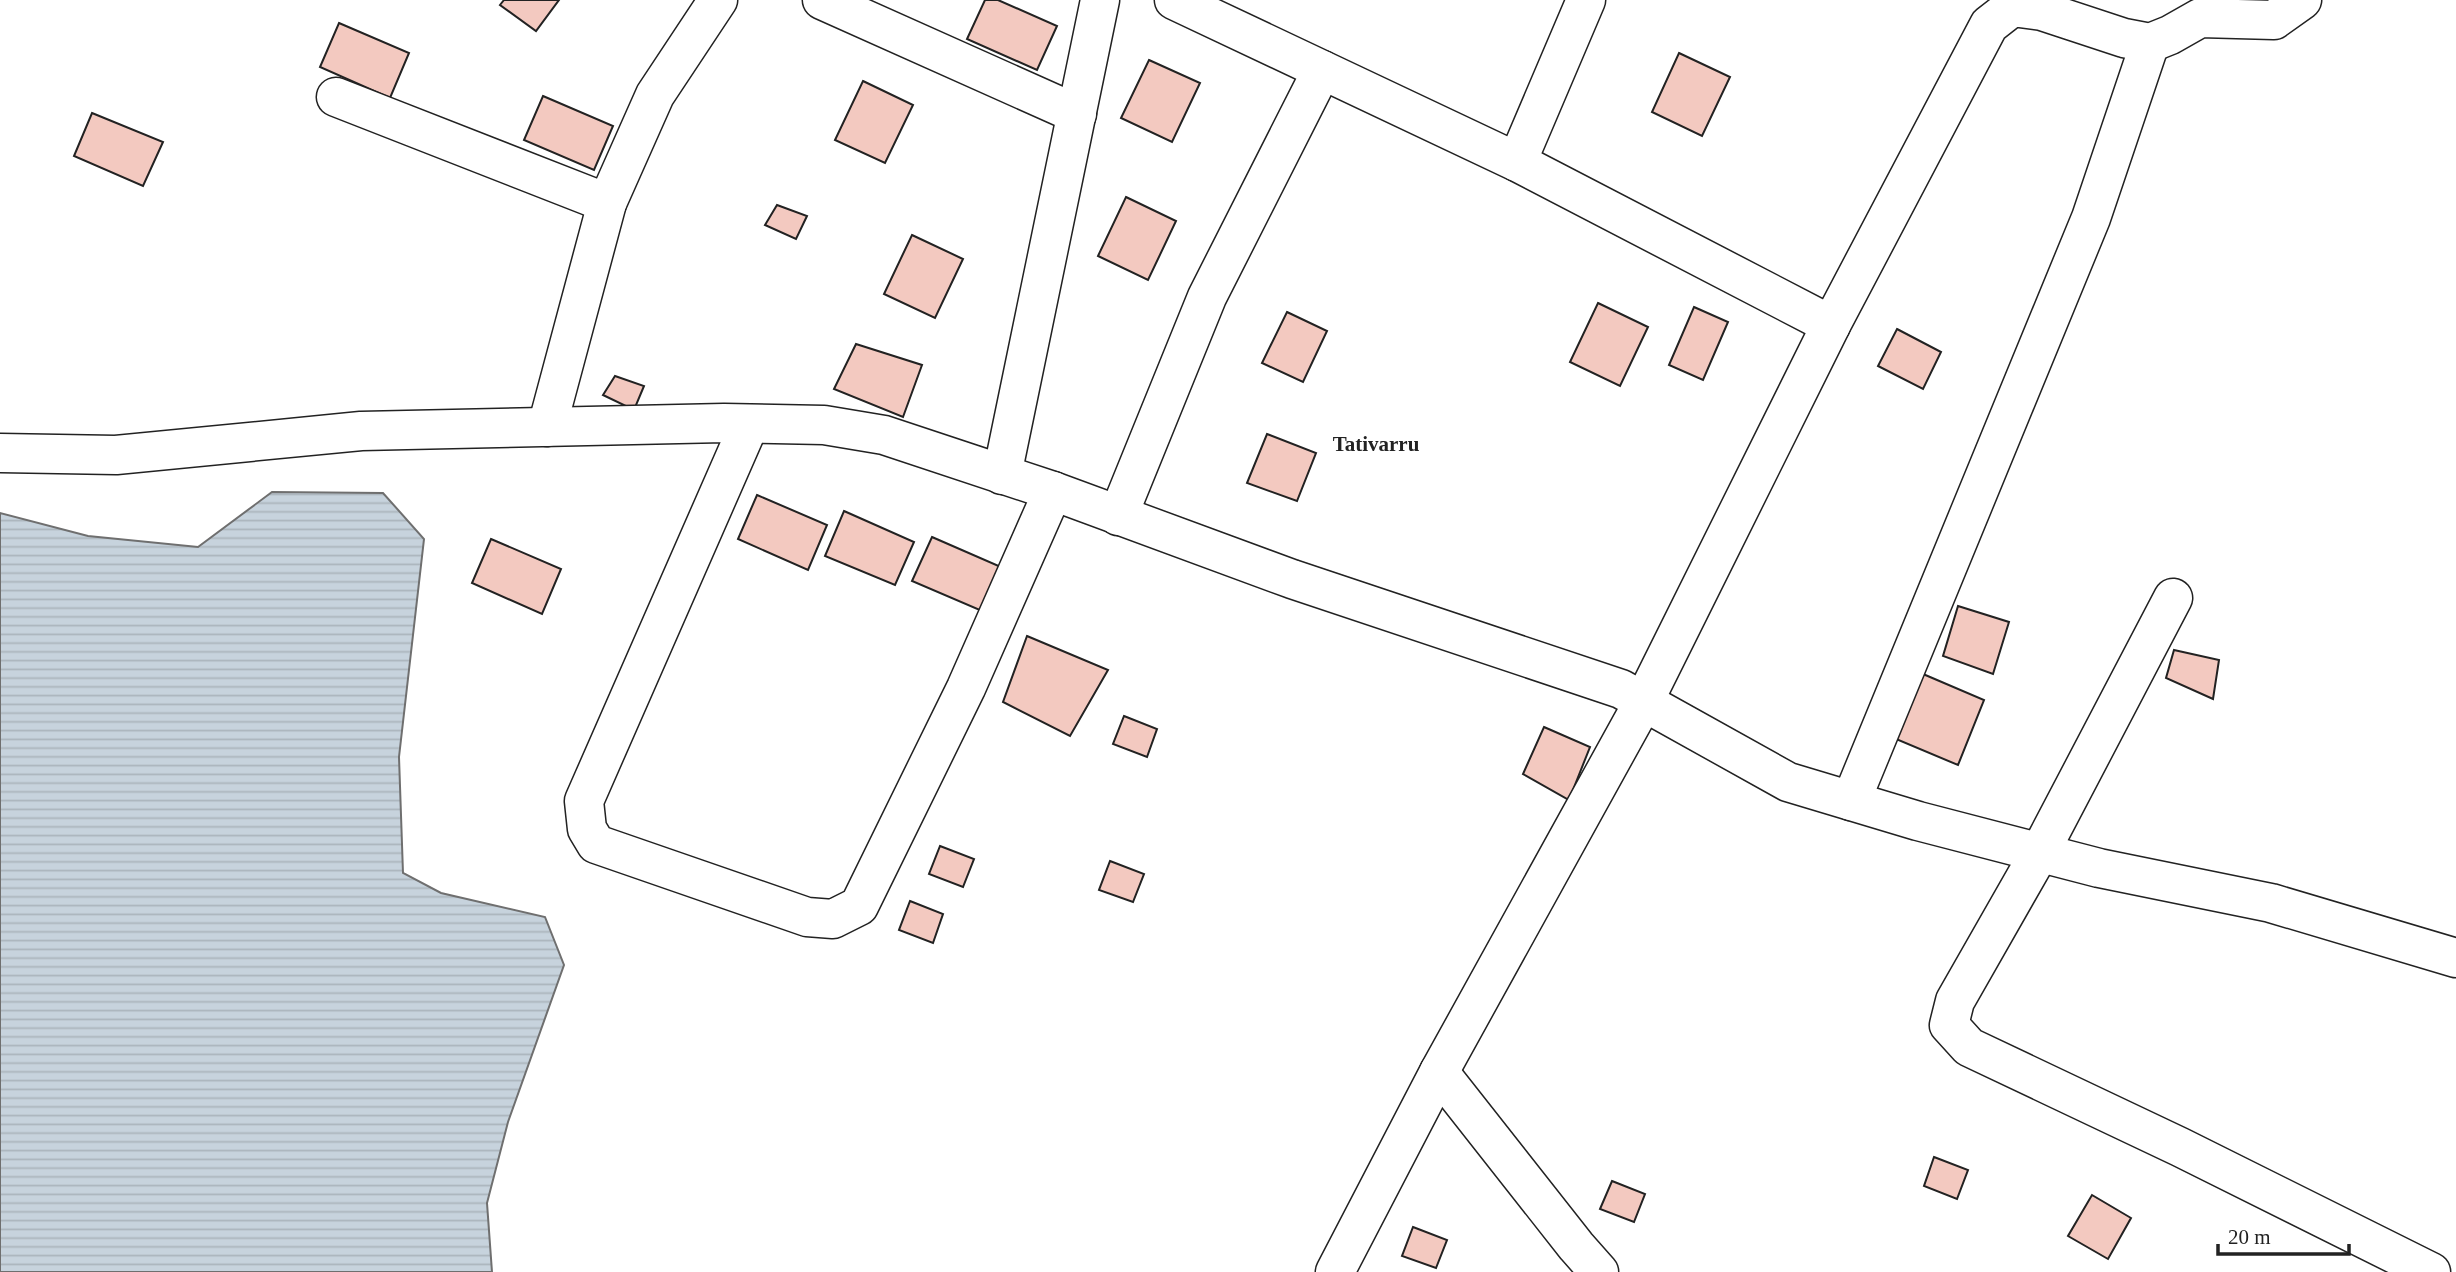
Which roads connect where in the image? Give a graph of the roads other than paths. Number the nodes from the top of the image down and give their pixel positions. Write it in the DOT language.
graph roads {
  1 [pos="718,0"];
  2 [pos="822,0"];
  3 [pos="1100,0"];
  4 [pos="1174,0"];
  5 [pos="1586,0"];
  6 [pos="2302,0"];
  7 [pos="2010,3"];
  8 [pos="2150,43"];
  9 [pos="1322,71"];
  10 [pos="336,97"];
  11 [pos="1077,114"];
  12 [pos="1517,162"];
  13 [pos="607,203"];
  14 [pos="1831,325"];
  15 [pos="749,425"];
  16 [pos="547,427"];
  17 [pos="0,453"];
  18 [pos="1002,475"];
  19 [pos="1054,491"];
  20 [pos="1118,516"];
  21 [pos="2173,598"];
  22 [pos="1644,701"];
  23 [pos="1852,801"];
  24 [pos="2039,852"];
  25 [pos="2456,958"];
  26 [pos="1438,1072"];
  27 [pos="1335,1272"];
  28 [pos="1599,1272"];
  29 [pos="2431,1272"];
  1 -- 13 [label="street"];
  2 -- 11 [label="street"];
  3 -- 11 [label="street"];
  4 -- 9 [label="street"];
  5 -- 12 [label="street"];
  6 -- 8 [label="street"];
  7 -- 8 [label="street"];
  7 -- 14 [label="street"];
  8 -- 23 [label="street"];
  9 -- 12 [label="street"];
  9 -- 20 [label="street"];
  10 -- 13 [label="street"];
  11 -- 18 [label="street"];
  12 -- 14 [label="street"];
  13 -- 16 [label="street"];
  14 -- 22 [label="street"];
  15 -- 16 [label="street"];
  15 -- 18 [label="street"];
  15 -- 19 [label="street"];
  16 -- 17 [label="street"];
  18 -- 19 [label="street"];
  19 -- 20 [label="street"];
  20 -- 22 [label="street"];
  21 -- 24 [label="street"];
  22 -- 23 [label="street"];
  22 -- 26 [label="street"];
  23 -- 24 [label="street"];
  24 -- 25 [label="street"];
  24 -- 29 [label="street"];
  26 -- 27 [label="street"];
  26 -- 28 [label="street"];
}
